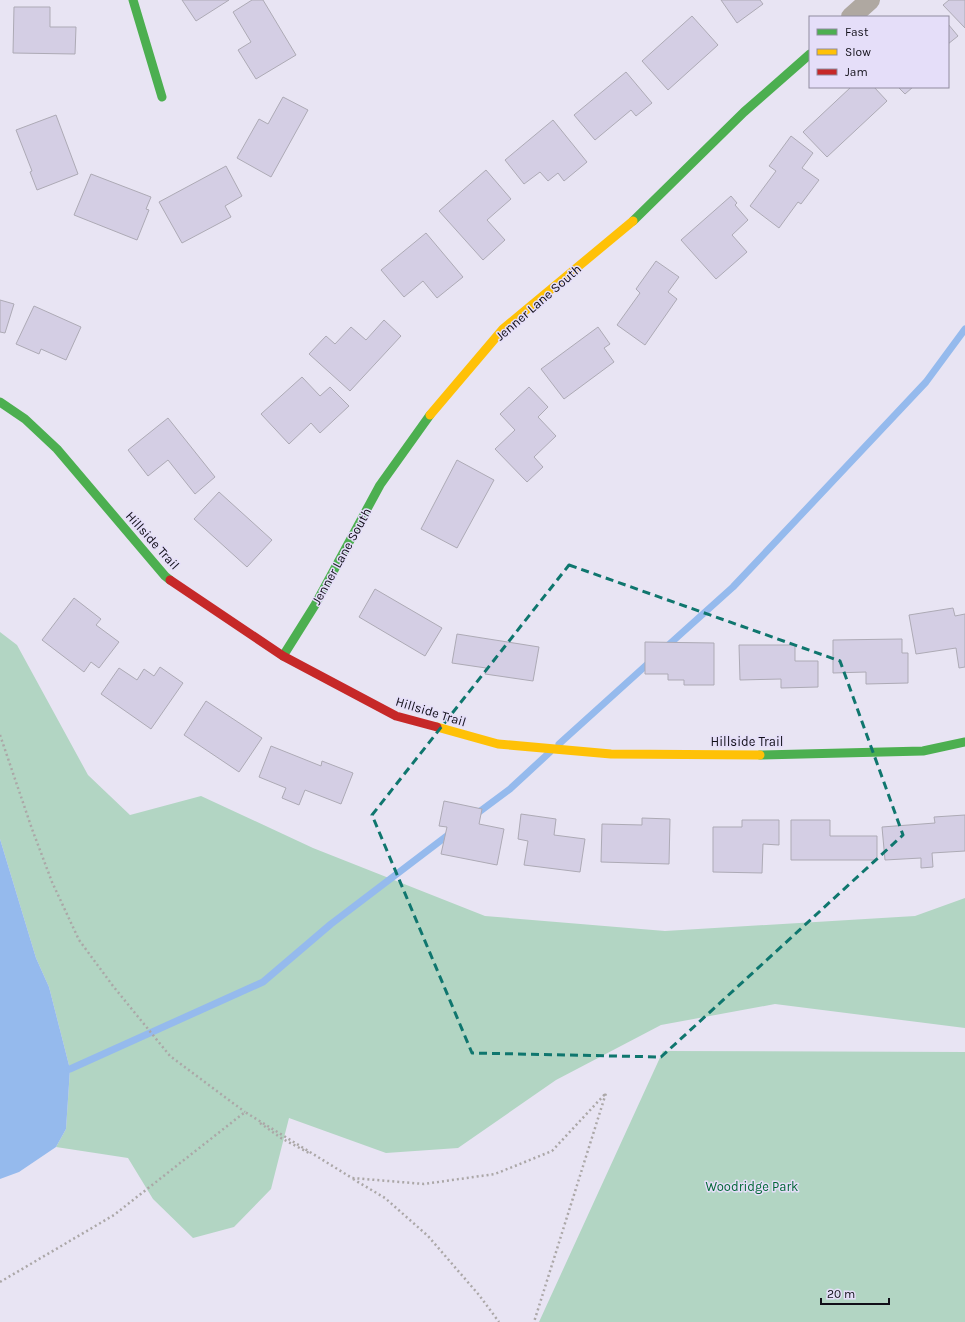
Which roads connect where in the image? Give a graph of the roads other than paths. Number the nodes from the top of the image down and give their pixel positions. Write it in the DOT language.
graph roads {
  1 [pos="133,0"];
  2 [pos="870,0"];
  3 [pos="852,16"];
  4 [pos="809,55"];
  5 [pos="162,97"];
  6 [pos="0,402"];
  7 [pos="283,656"];
  8 [pos="965,742"];
  1 -- 5 [label="street"];
  2 -- 3 [label="street"];
  4 -- 7 [label="street, Jenner Lane South"];
  6 -- 7 [label="street, Hillside Trail"];
  7 -- 8 [label="street, Hillside Trail"];
}
